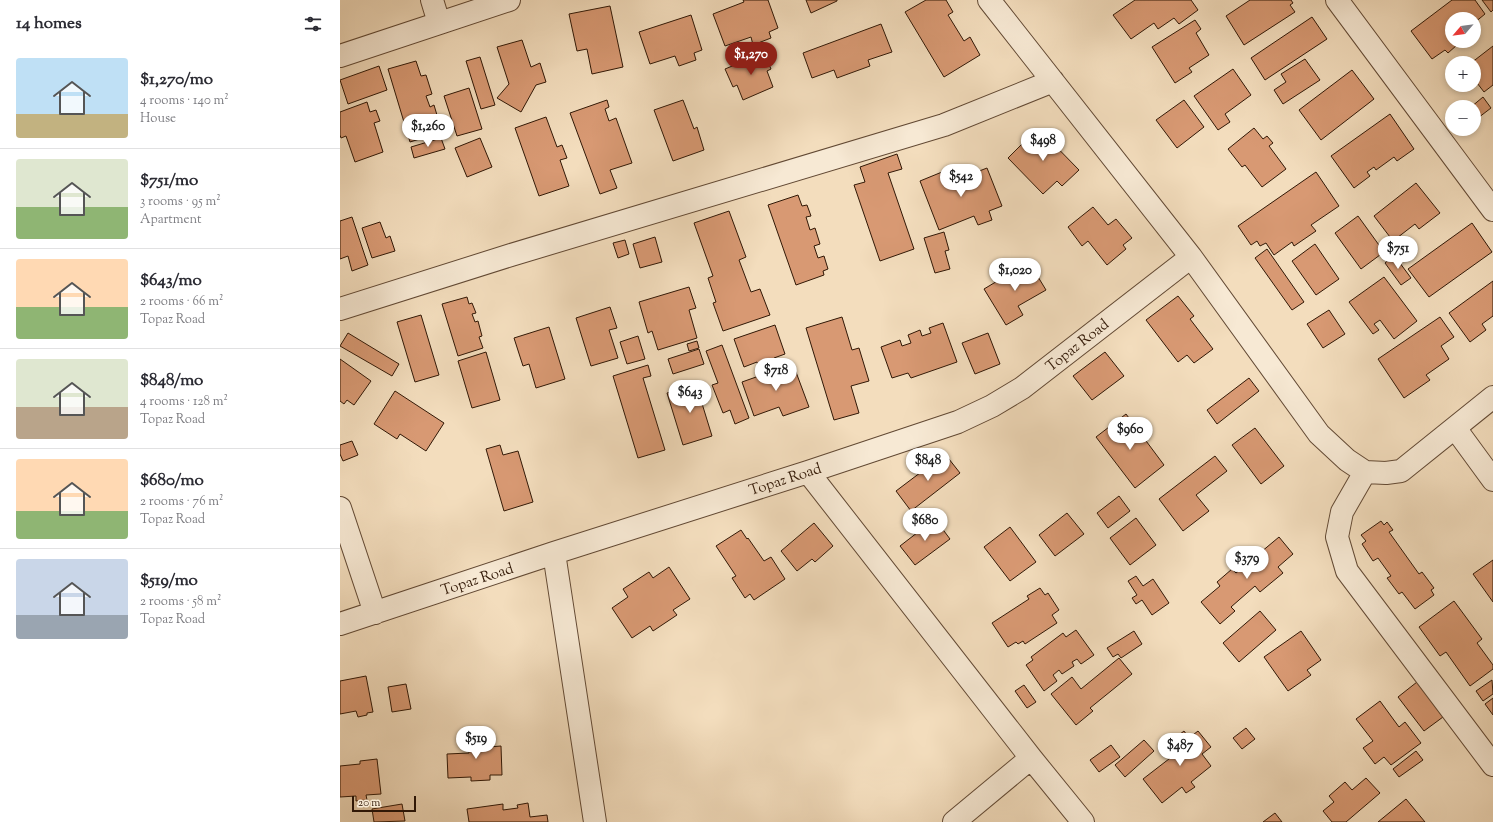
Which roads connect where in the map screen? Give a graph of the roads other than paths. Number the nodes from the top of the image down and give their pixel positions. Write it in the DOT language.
graph roads {
  1 [pos="432,0"];
  2 [pos="509,0"];
  3 [pos="989,0"];
  4 [pos="1337,0"];
  5 [pos="439,23"];
  6 [pos="340,56"];
  7 [pos="1053,81"];
  8 [pos="1493,210"];
  9 [pos="1191,257"];
  10 [pos="340,309"];
  11 [pos="1493,397"];
  12 [pos="1455,428"];
  13 [pos="808,472"];
  14 [pos="1366,472"];
  15 [pos="1493,480"];
  16 [pos="340,508"];
  17 [pos="554,553"];
  18 [pos="375,613"];
  19 [pos="340,624"];
  20 [pos="1031,758"];
  21 [pos="1493,765"];
  22 [pos="595,822"];
  23 [pos="954,822"];
  24 [pos="1083,822"];
  1 -- 5 [label="street"];
  2 -- 5 [label="street"];
  3 -- 7 [label="street"];
  4 -- 8 [label="street"];
  5 -- 6 [label="street"];
  7 -- 9 [label="street"];
  7 -- 10 [label="street"];
  9 -- 13 [label="street, Topaz Road"];
  9 -- 14 [label="street"];
  11 -- 12 [label="street"];
  12 -- 14 [label="street"];
  12 -- 15 [label="street"];
  13 -- 17 [label="street, Topaz Road"];
  13 -- 20 [label="street"];
  14 -- 21 [label="street"];
  16 -- 18 [label="street"];
  17 -- 18 [label="street, Topaz Road"];
  17 -- 22 [label="street"];
  18 -- 19 [label="street, Topaz Road"];
  20 -- 23 [label="street"];
  20 -- 24 [label="street"];
}
